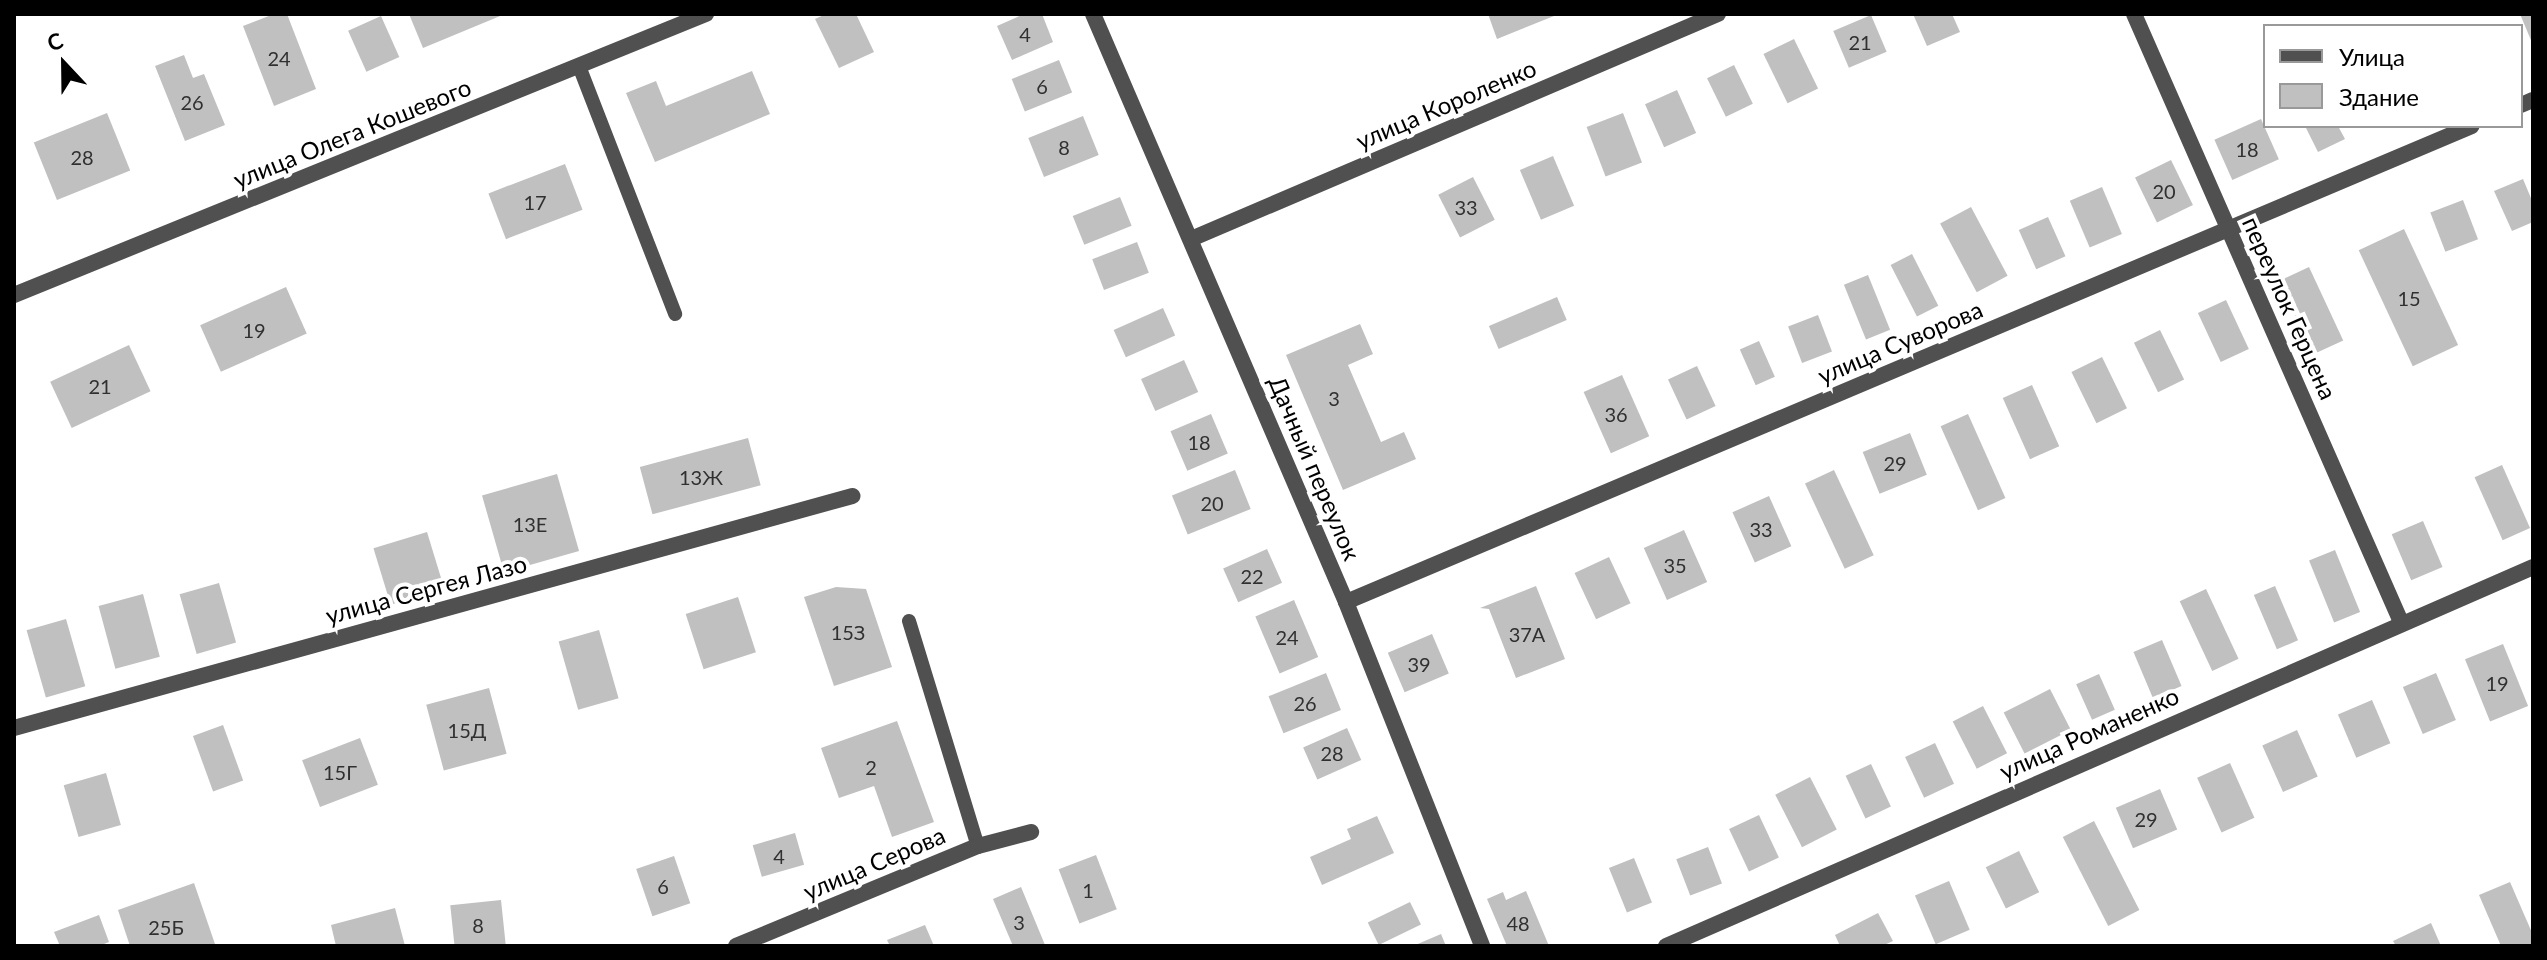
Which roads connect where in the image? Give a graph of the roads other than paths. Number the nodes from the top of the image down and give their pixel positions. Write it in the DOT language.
graph roads {
  1 [pos="706,14"];
  2 [pos="1093,14"];
  3 [pos="1718,14"];
  4 [pos="2134,14"];
  5 [pos="579,66"];
  6 [pos="2467,128"];
  7 [pos="2228,229"];
  8 [pos="1191,239"];
  9 [pos="14,295"];
  10 [pos="675,314"];
  11 [pos="852,496"];
  12 [pos="2533,567"];
  13 [pos="1346,602"];
  14 [pos="909,621"];
  15 [pos="2401,622"];
  16 [pos="14,728"];
  17 [pos="1031,832"];
  18 [pos="978,846"];
  19 [pos="736,946"];
  20 [pos="1482,946"];
  21 [pos="1666,946"];
  1 -- 5 [label="street, улица Олега Кошевого"];
  2 -- 8 [label="street, Дачный переулок"];
  3 -- 8 [label="street, улица Короленко"];
  4 -- 7 [label="street, переулок Герцена"];
  5 -- 9 [label="street, улица Олега Кошевого"];
  5 -- 10 [label="lane"];
  6 -- 7 [label="street, улица Суворова"];
  7 -- 13 [label="street, улица Суворова"];
  7 -- 15 [label="street, переулок Герцена"];
  8 -- 13 [label="street, Дачный переулок"];
  11 -- 16 [label="street, улица Сергея Лазо"];
  12 -- 15 [label="street, улица Романенко"];
  13 -- 20 [label="street, Дачный переулок"];
  14 -- 18 [label="lane"];
  15 -- 21 [label="street, улица Романенко"];
  17 -- 18 [label="street, улица Серова"];
  18 -- 19 [label="street, улица Серова"];
}
